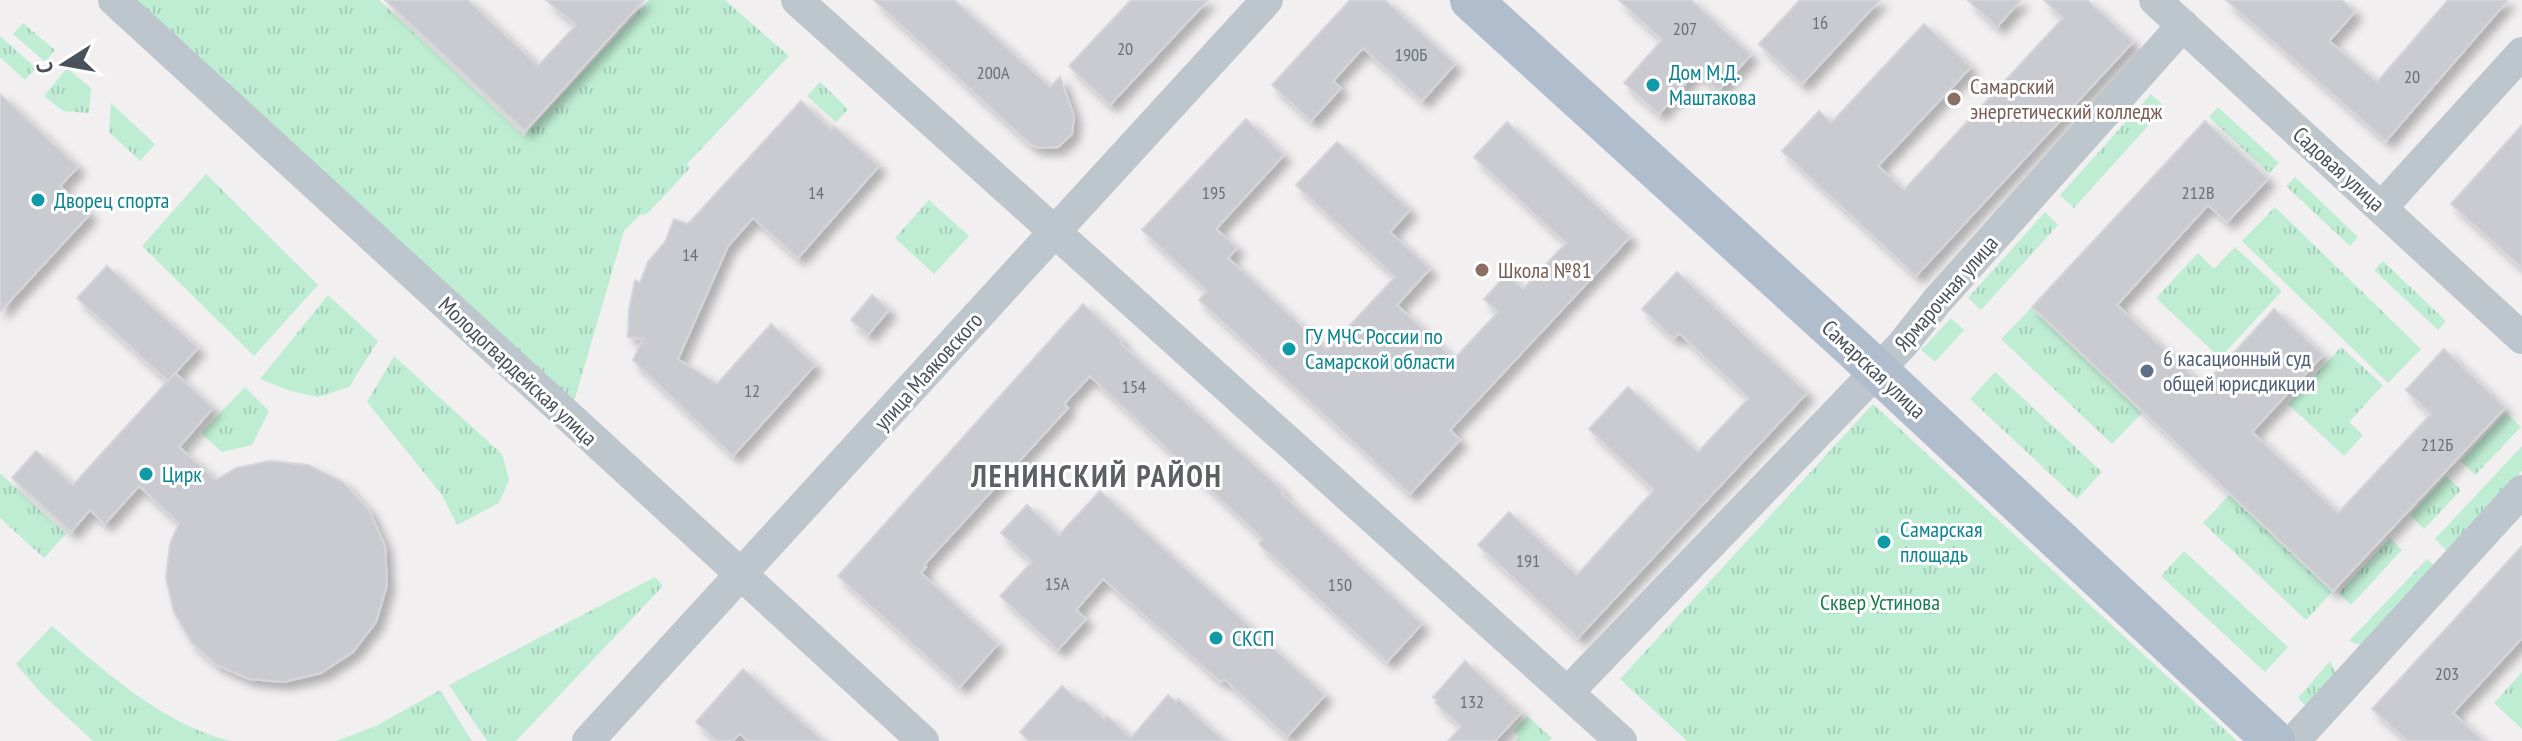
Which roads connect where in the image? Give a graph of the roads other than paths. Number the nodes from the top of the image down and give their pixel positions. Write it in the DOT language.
graph roads {
  1 [pos="114,0"];
  2 [pos="797,0"];
  3 [pos="1267,0"];
  4 [pos="1471,0"];
  5 [pos="2155,0"];
  6 [pos="2183,25"];
  7 [pos="2522,53"];
  8 [pos="2382,207"];
  9 [pos="1055,231"];
  10 [pos="2522,338"];
  11 [pos="1878,371"];
  12 [pos="2522,491"];
  13 [pos="741,574"];
  14 [pos="1568,692"];
  15 [pos="588,741"];
  16 [pos="923,741"];
  17 [pos="1621,741"];
  18 [pos="2274,741"];
  19 [pos="2294,741"];
  1 -- 13 [label="street, Молодогвардейская улица"];
  2 -- 9 [label="street"];
  3 -- 9 [label="street, улица Маяковского"];
  4 -- 11 [label="main road, Самарская улица"];
  5 -- 6 [label="street, Садовая улица"];
  6 -- 8 [label="street, Садовая улица"];
  6 -- 11 [label="street, Ярмарочная улица"];
  7 -- 8 [label="street"];
  8 -- 10 [label="street, Садовая улица"];
  9 -- 13 [label="street, улица Маяковского"];
  9 -- 14 [label="street"];
  11 -- 14 [label="street, Ярмарочная улица"];
  11 -- 18 [label="main road, Самарская улица"];
  12 -- 19 [label="street"];
  13 -- 15 [label="street, улица Маяковского"];
  13 -- 16 [label="street, Молодогвардейская улица"];
  14 -- 17 [label="street"];
}
